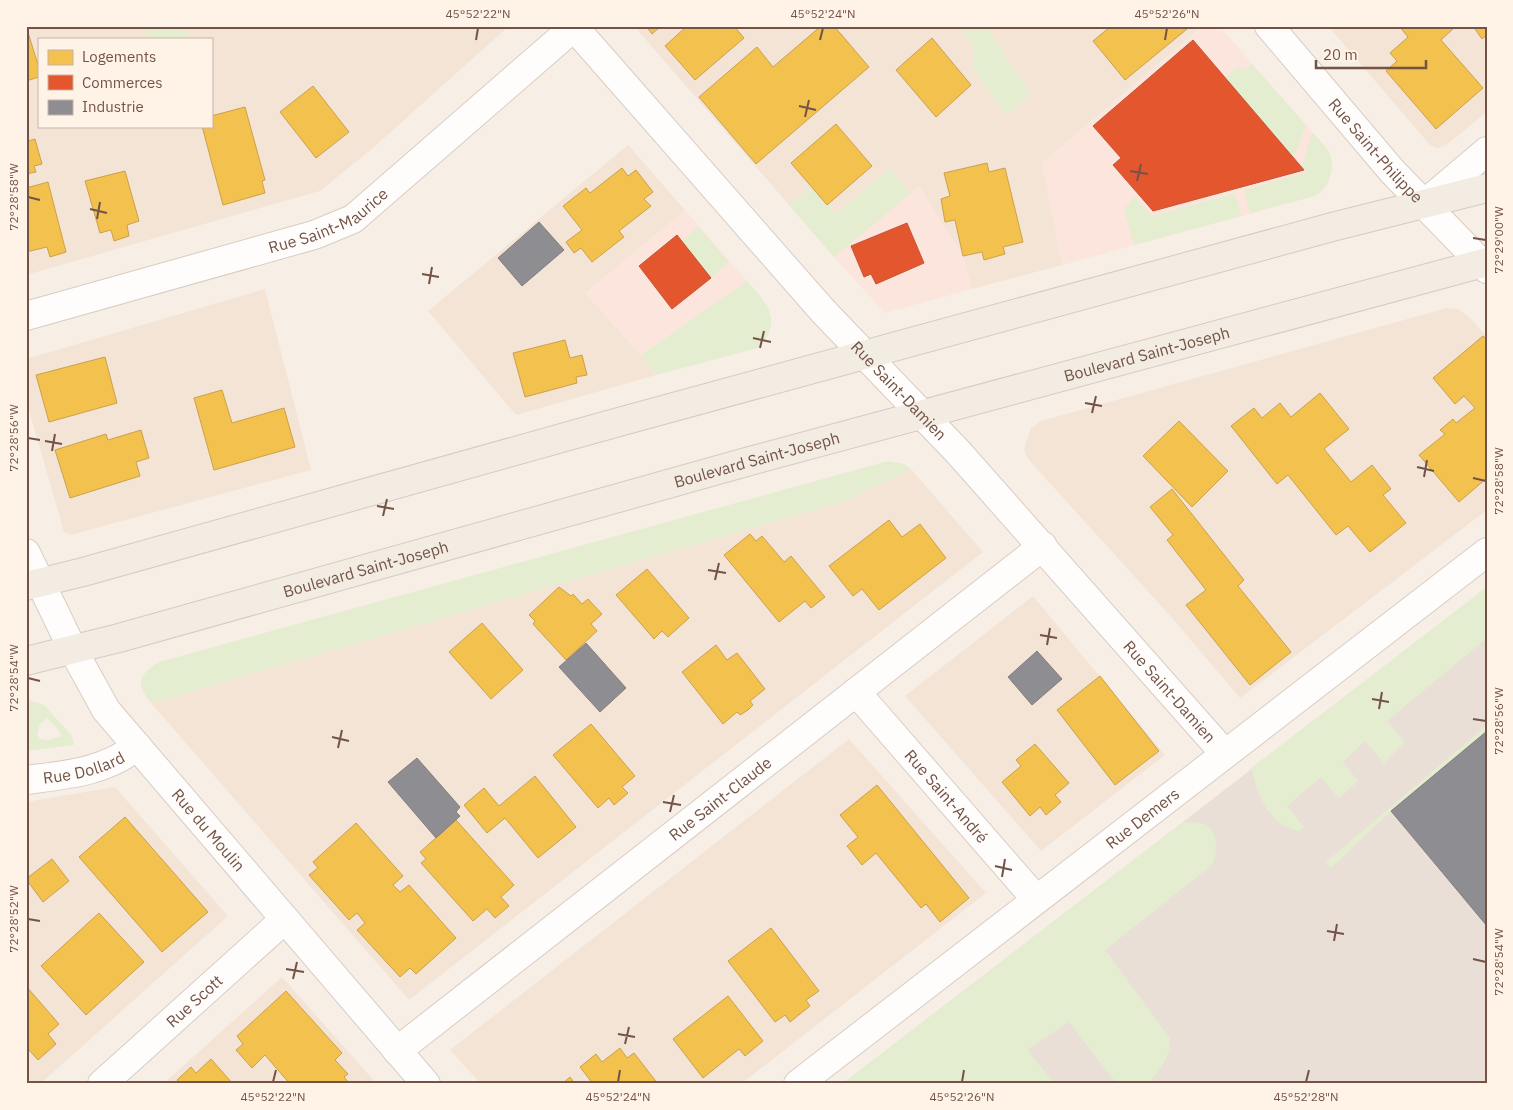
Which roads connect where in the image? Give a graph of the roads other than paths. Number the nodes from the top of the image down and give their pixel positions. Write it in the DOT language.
graph roads {
  1 [pos="1269,26"];
  2 [pos="574,27"];
  3 [pos="1487,151"];
  4 [pos="1487,188"];
  5 [pos="1423,205"];
  6 [pos="1485,264"];
  7 [pos="26,316"];
  8 [pos="864,356"];
  9 [pos="922,415"];
  10 [pos="1043,546"];
  11 [pos="1487,552"];
  12 [pos="26,553"];
  13 [pos="33,584"];
  14 [pos="73,650"];
  15 [pos="26,661"];
  16 [pos="856,692"];
  17 [pos="137,746"];
  18 [pos="1225,754"];
  19 [pos="26,780"];
  20 [pos="1036,899"];
  21 [pos="285,919"];
  22 [pos="397,1051"];
  23 [pos="102,1084"];
  24 [pos="426,1084"];
  25 [pos="798,1084"];
  1 -- 5 [label="street, Rue Saint-Philippe"];
  2 -- 7 [label="street, Rue Saint-Maurice"];
  2 -- 8 [label="street, Rue Saint-Damien"];
  3 -- 5 [label="street"];
  4 -- 5 [label="main road"];
  5 -- 6 [label="street, Rue Saint-Philippe"];
  5 -- 8 [label="main road"];
  6 -- 9 [label="main road, Boulevard Saint-Joseph"];
  8 -- 9 [label="street, Rue Saint-Damien"];
  8 -- 13 [label="main road"];
  9 -- 10 [label="street, Rue Saint-Damien"];
  9 -- 14 [label="main road, Boulevard Saint-Joseph"];
  10 -- 16 [label="street, Rue Saint-Claude"];
  10 -- 18 [label="street, Rue Saint-Damien"];
  11 -- 18 [label="street, Rue Demers"];
  12 -- 13 [label="street, Rue du Moulin"];
  13 -- 14 [label="street, Rue du Moulin"];
  14 -- 15 [label="main road, Boulevard Saint-Joseph"];
  14 -- 17 [label="street, Rue du Moulin"];
  16 -- 20 [label="street, Rue Saint-André"];
  16 -- 22 [label="street, Rue Saint-Claude"];
  17 -- 19 [label="street, Rue Dollard"];
  17 -- 21 [label="street, Rue du Moulin"];
  18 -- 20 [label="street, Rue Demers"];
  20 -- 25 [label="street, Rue Demers"];
  21 -- 22 [label="street, Rue du Moulin"];
  21 -- 23 [label="street, Rue Scott"];
  22 -- 24 [label="street, Rue du Moulin"];
}
